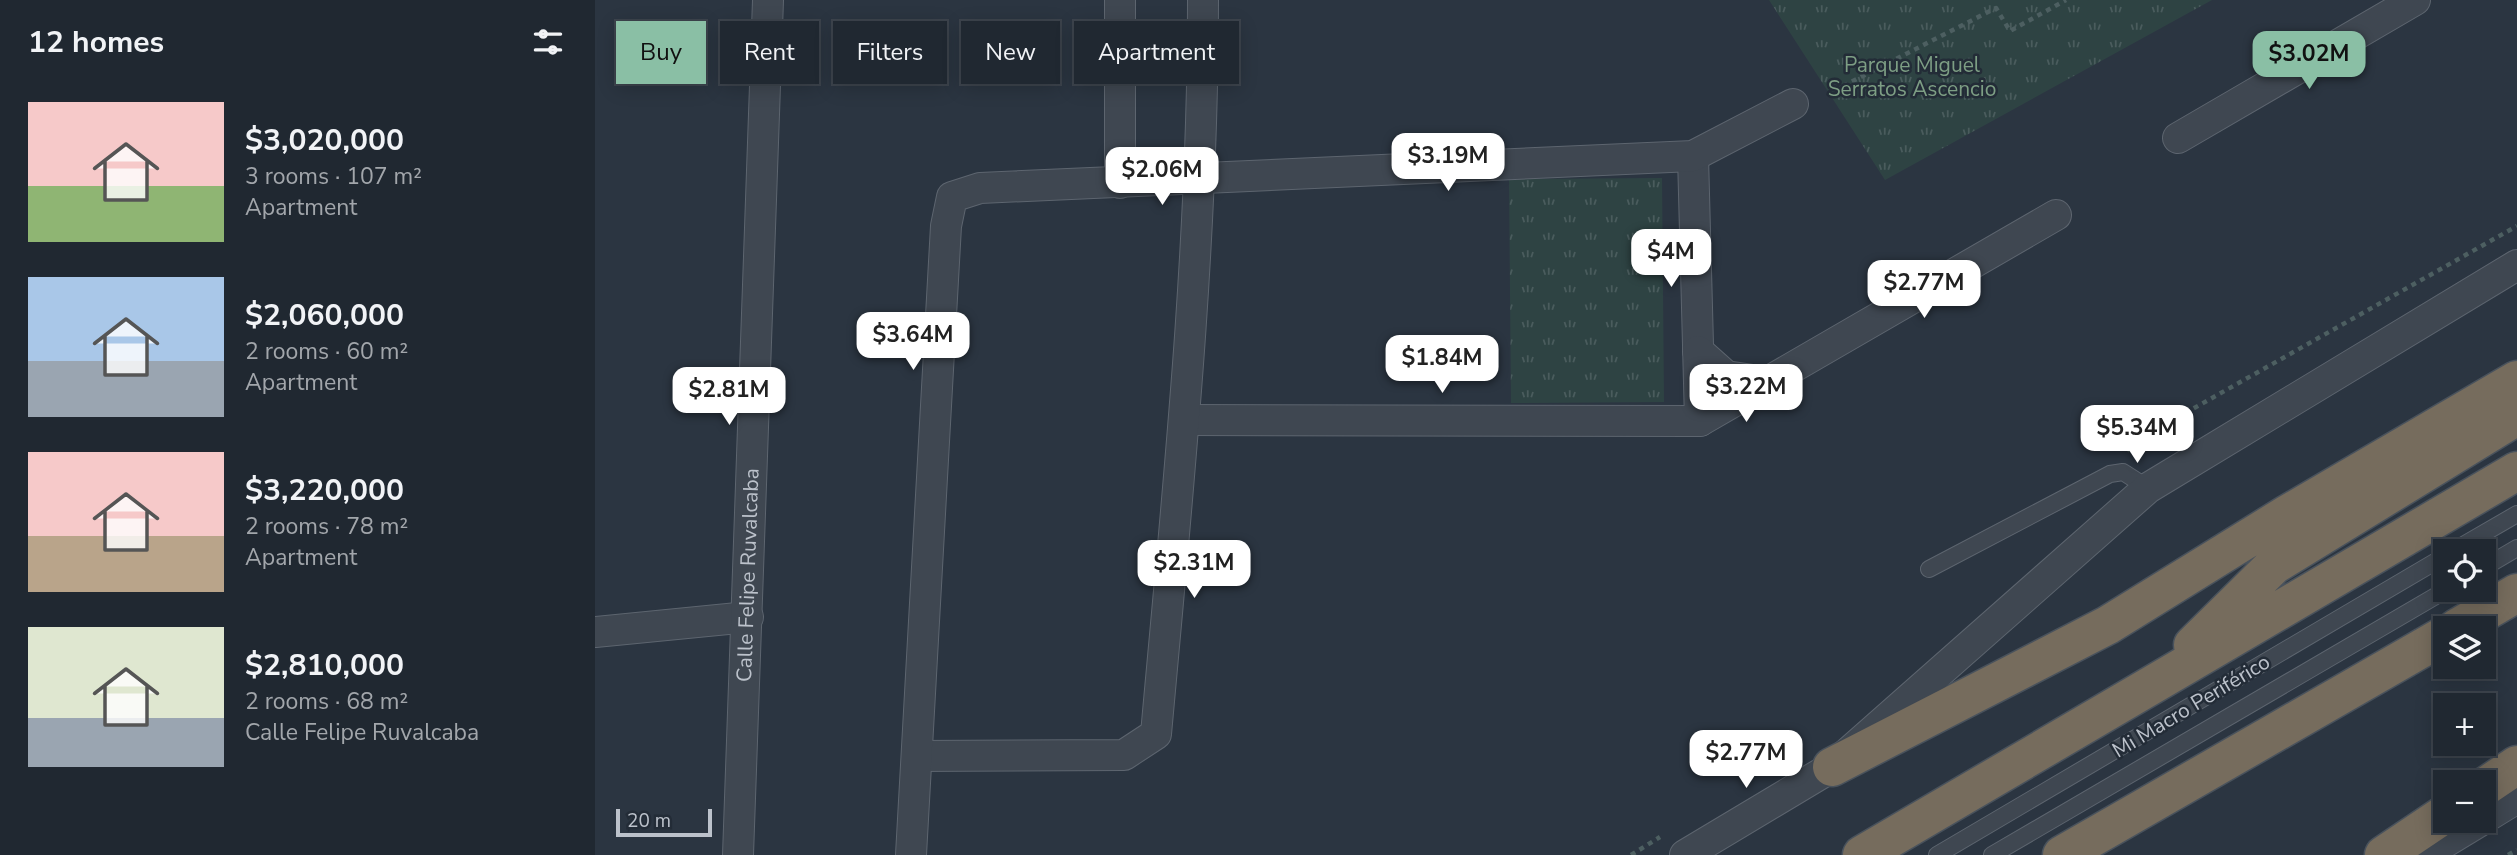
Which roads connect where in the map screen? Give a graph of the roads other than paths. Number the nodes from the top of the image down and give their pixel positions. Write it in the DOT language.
graph roads {
  1 [pos="768,0"];
  2 [pos="1120,0"];
  3 [pos="1203,0"];
  4 [pos="2415,0"];
  5 [pos="1793,104"];
  6 [pos="2178,138"];
  7 [pos="1693,156"];
  8 [pos="1201,179"];
  9 [pos="1120,183"];
  10 [pos="2056,215"];
  11 [pos="2517,265"];
  12 [pos="1698,351"];
  13 [pos="2517,380"];
  14 [pos="1766,382"];
  15 [pos="2517,416"];
  16 [pos="1184,420"];
  17 [pos="1700,421"];
  18 [pos="2517,471"];
  19 [pos="2148,488"];
  20 [pos="2517,513"];
  21 [pos="2473,539"];
  22 [pos="2517,548"];
  23 [pos="2496,560"];
  24 [pos="2433,563"];
  25 [pos="2274,565"];
  26 [pos="1929,569"];
  27 [pos="2517,593"];
  28 [pos="2433,598"];
  29 [pos="2478,616"];
  30 [pos="748,617"];
  31 [pos="2109,625"];
  32 [pos="595,632"];
  33 [pos="2433,642"];
  34 [pos="2148,688"];
  35 [pos="917,756"];
  36 [pos="2517,765"];
  37 [pos="1832,767"];
  38 [pos="2496,779"];
  39 [pos="2517,798"];
  40 [pos="2496,811"];
  41 [pos="2139,813"];
  42 [pos="2433,822"];
  43 [pos="2460,833"];
  44 [pos="738,855"];
  45 [pos="911,855"];
  46 [pos="1685,855"];
  47 [pos="1862,855"];
  48 [pos="1937,855"];
  49 [pos="1992,855"];
  50 [pos="2062,855"];
  51 [pos="2085,855"];
  52 [pos="2384,855"];
  53 [pos="2424,855"];
  1 -- 30 [label="street, Calle Felipe Ruvalcaba"];
  2 -- 9 [label="street"];
  3 -- 8 [label="street"];
  4 -- 6 [label="street"];
  5 -- 7 [label="street"];
  7 -- 8 [label="street"];
  7 -- 12 [label="street"];
  8 -- 9 [label="street"];
  8 -- 16 [label="street"];
  9 -- 35 [label="street"];
  10 -- 14 [label="street"];
  11 -- 19 [label="street"];
  12 -- 14 [label="street"];
  12 -- 17 [label="street"];
  13 -- 31 [label="highway"];
  14 -- 17 [label="street"];
  15 -- 25 [label="highway"];
  16 -- 17 [label="street"];
  16 -- 35 [label="street"];
  18 -- 34 [label="highway"];
  19 -- 26 [label="lane"];
  19 -- 37 [label="street"];
  20 -- 21 [label="lane"];
  22 -- 23 [label="lane"];
  24 -- 48 [label="lane, Mi Macro Periférico"];
  25 -- 31 [label="highway"];
  25 -- 34 [label="highway"];
  27 -- 29 [label="highway"];
  28 -- 49 [label="lane, Mi Macro Periférico"];
  30 -- 32 [label="street"];
  30 -- 44 [label="street, Calle Felipe Ruvalcaba"];
  31 -- 37 [label="highway"];
  33 -- 41 [label="highway"];
  34 -- 47 [label="highway"];
  35 -- 45 [label="street"];
  36 -- 38 [label="highway"];
  37 -- 46 [label="street"];
  39 -- 40 [label="street"];
  41 -- 50 [label="highway"];
  41 -- 51 [label="highway"];
  42 -- 52 [label="highway"];
  43 -- 53 [label="street"];
}
